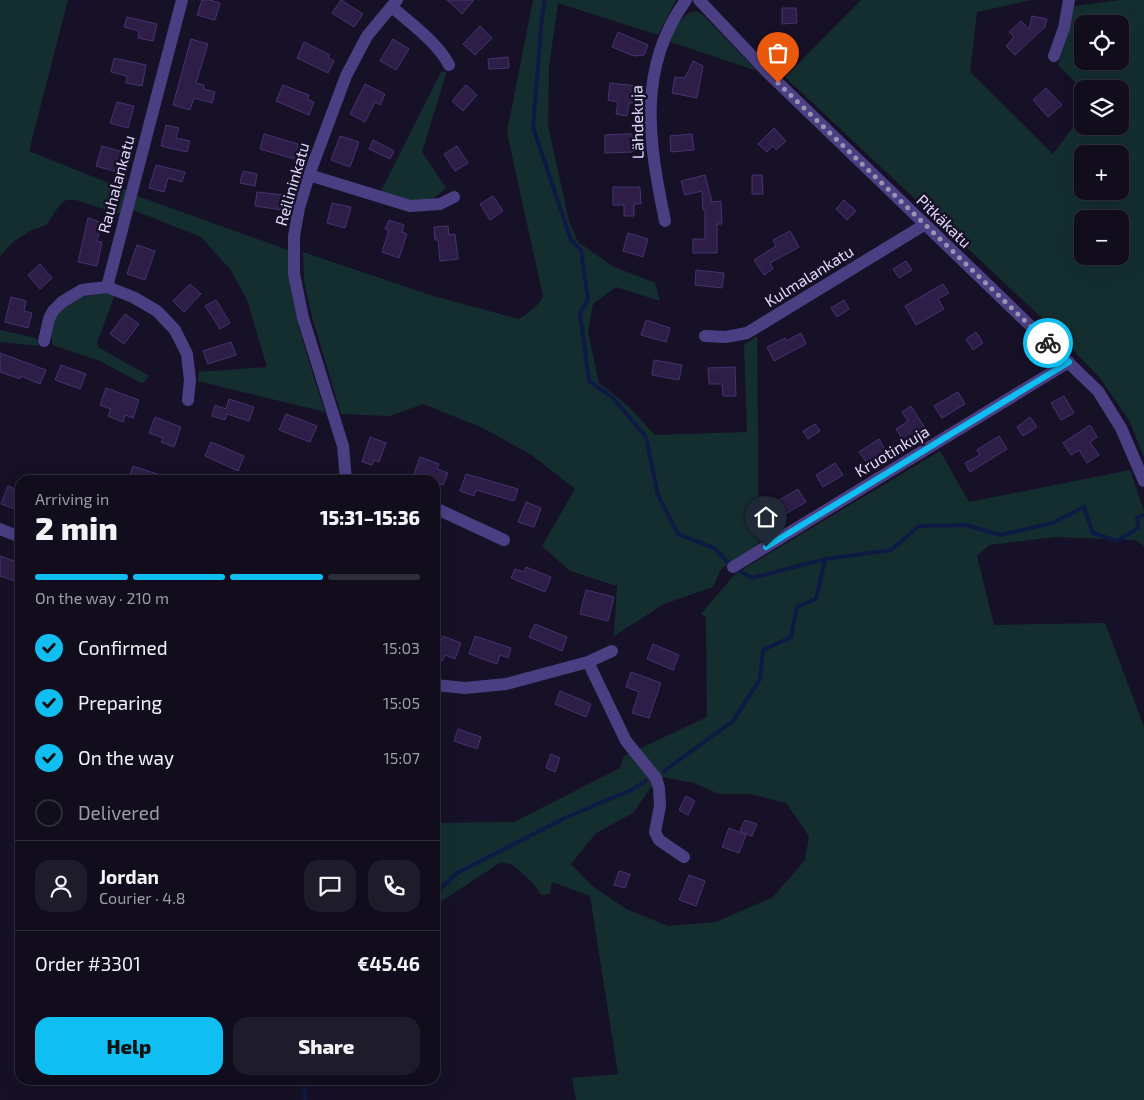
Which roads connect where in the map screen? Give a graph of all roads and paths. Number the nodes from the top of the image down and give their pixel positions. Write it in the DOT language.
graph roads {
  1 [pos="182,0"];
  2 [pos="686,0"];
  3 [pos="698,0"];
  4 [pos="1069,0"];
  5 [pos="394,4"];
  6 [pos="1054,56"];
  7 [pos="450,64"];
  8 [pos="309,175"];
  9 [pos="454,197"];
  10 [pos="665,221"];
  11 [pos="924,224"];
  12 [pos="107,287"];
  13 [pos="705,336"];
  14 [pos="44,341"];
  15 [pos="1069,362"];
  16 [pos="188,400"];
  17 [pos="346,475"];
  18 [pos="1144,481"];
  19 [pos="440,510"];
  20 [pos="0,529"];
  21 [pos="15,535"];
  22 [pos="504,540"];
  23 [pos="733,567"];
  24 [pos="612,651"];
  25 [pos="588,662"];
  26 [pos="440,686"];
  27 [pos="684,857"];
  1 -- 12 [label="street, Rauhalankatu"];
  2 -- 10 [label="street, Lähdekuja"];
  3 -- 11 [label="street, Pitkäkatu"];
  4 -- 6 [label="street"];
  5 -- 7 [label="street"];
  5 -- 8 [label="street, Reilininkatu"];
  8 -- 9 [label="street"];
  8 -- 17 [label="street, Reilininkatu"];
  11 -- 13 [label="street, Kulmalankatu"];
  11 -- 15 [label="street, Pitkäkatu"];
  12 -- 14 [label="street"];
  12 -- 16 [label="street"];
  15 -- 18 [label="street, Pitkäkatu"];
  15 -- 23 [label="street, Kruotinkuja"];
  19 -- 22 [label="street"];
  20 -- 21 [label="street"];
  24 -- 25 [label="street"];
  25 -- 26 [label="street"];
  25 -- 27 [label="street"];
}
